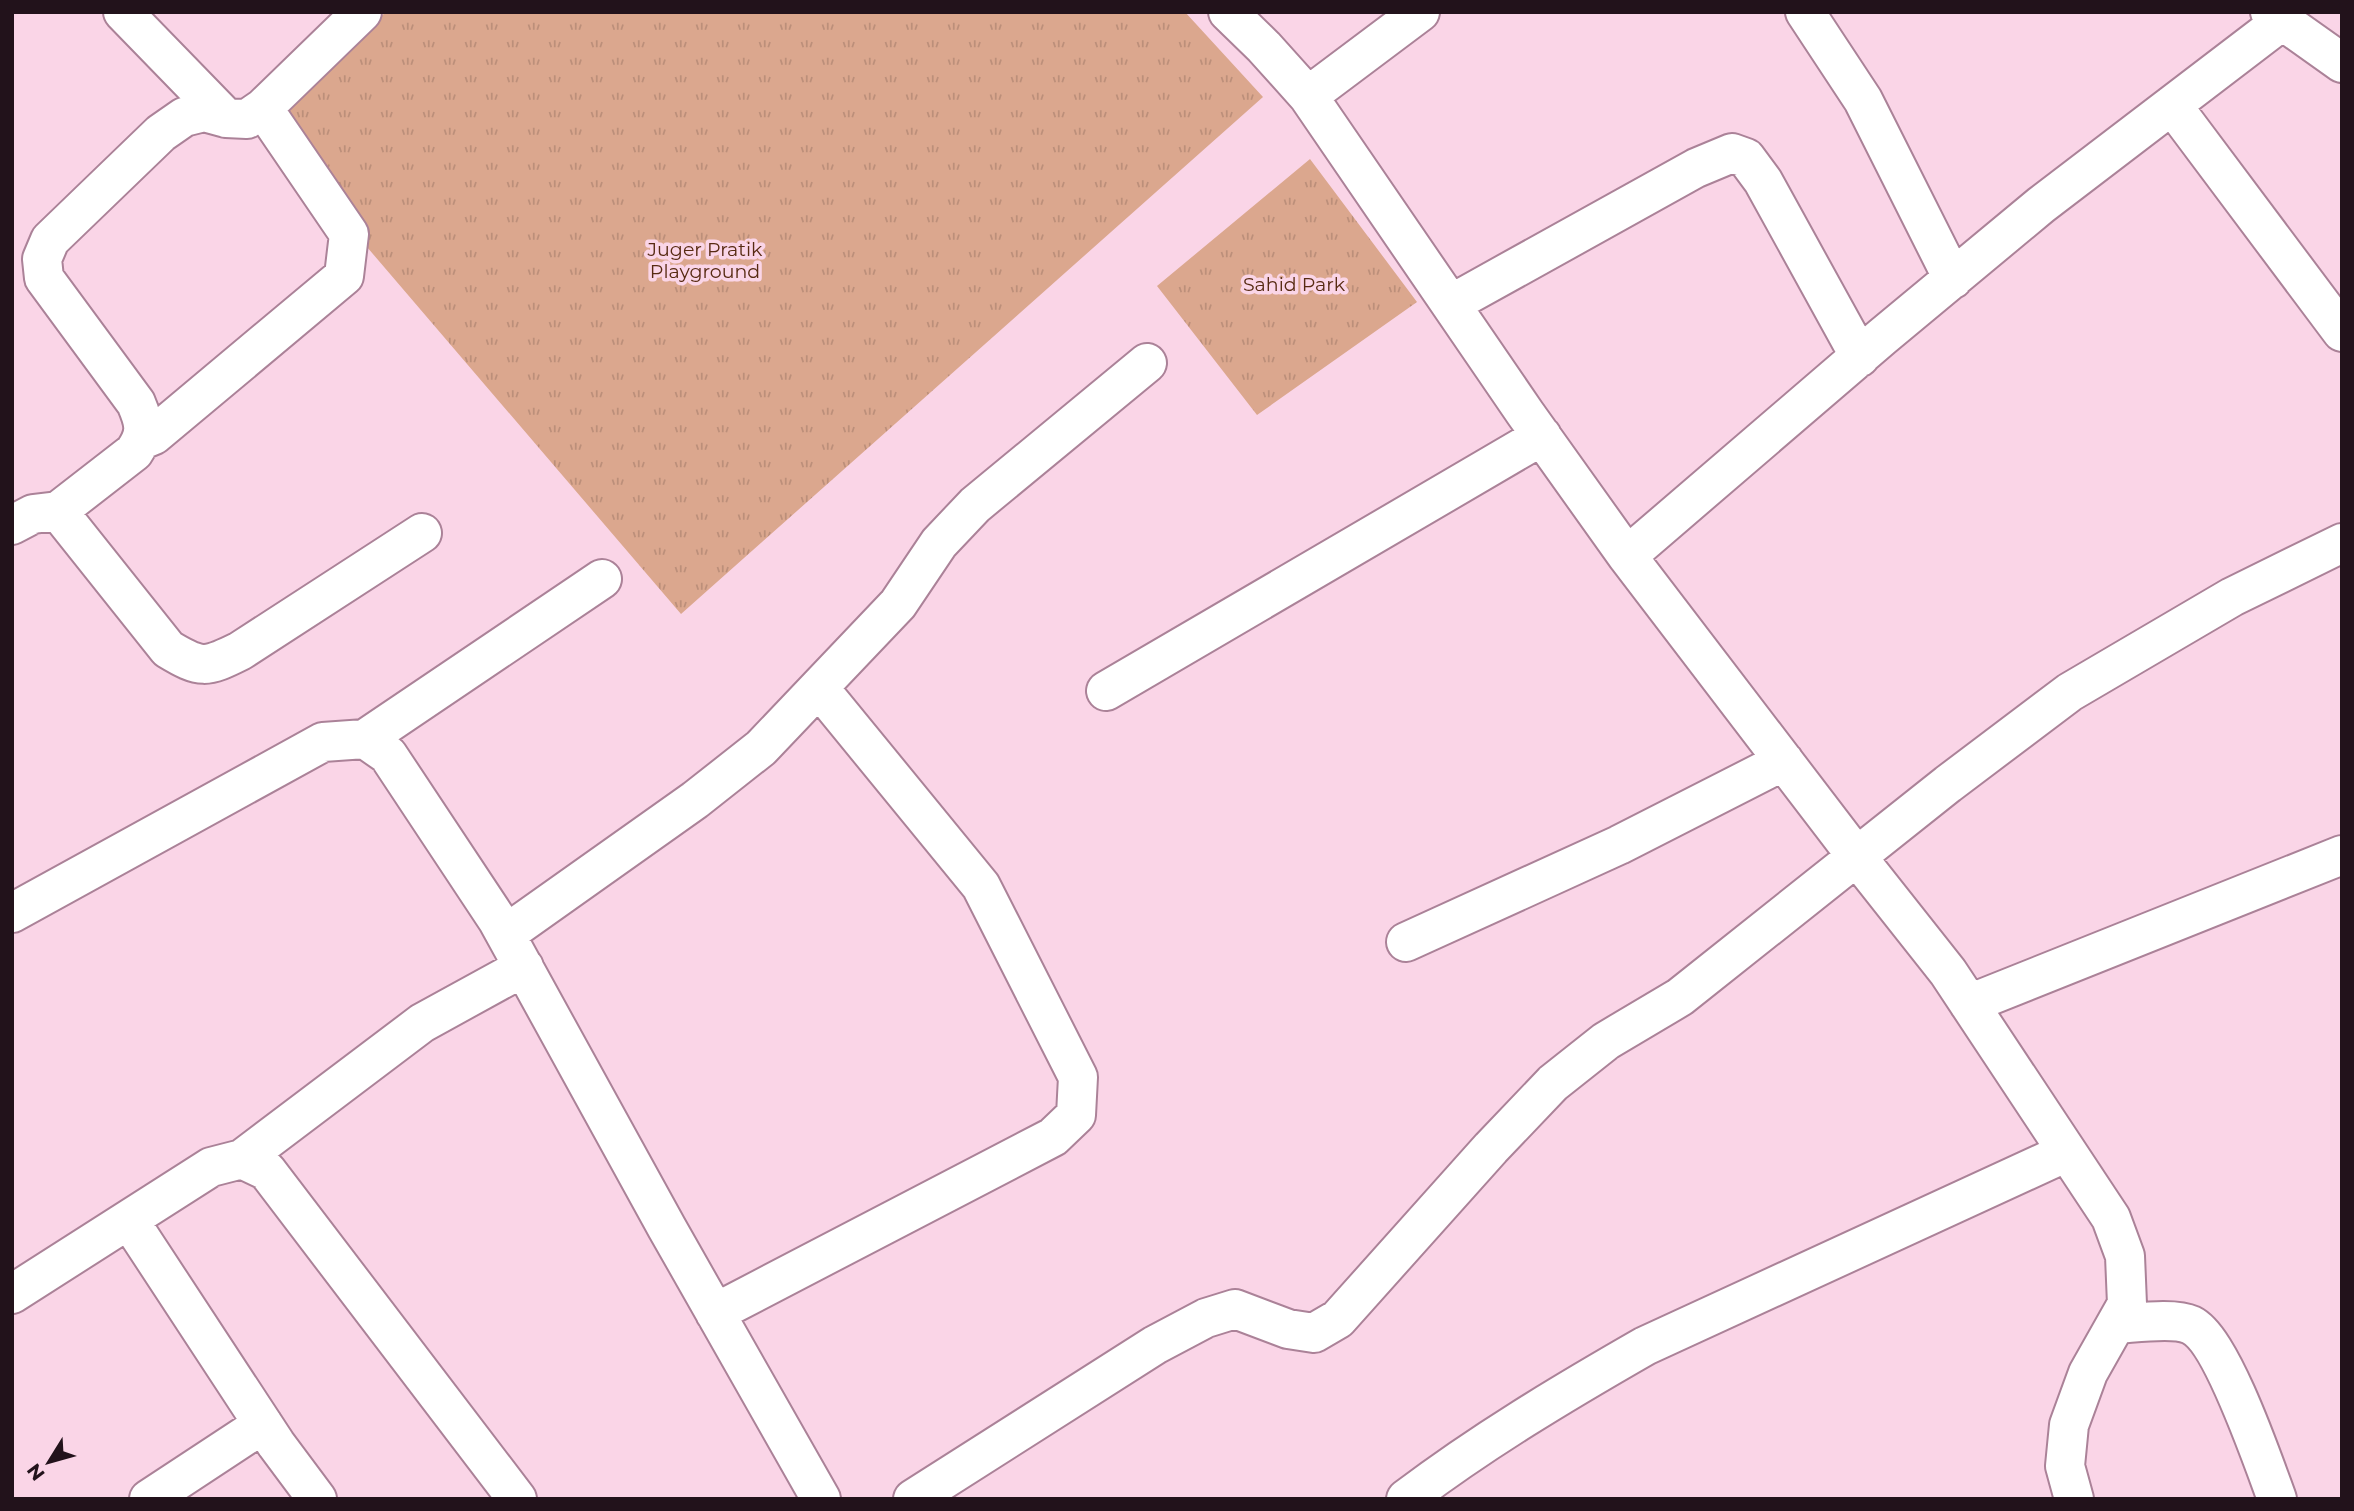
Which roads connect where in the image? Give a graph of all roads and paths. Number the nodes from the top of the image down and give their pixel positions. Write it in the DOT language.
graph roads {
  1 [pos="123,12"];
  2 [pos="362,12"];
  3 [pos="1228,12"];
  4 [pos="1420,12"];
  5 [pos="1805,12"];
  6 [pos="2276,16"];
  7 [pos="2342,64"];
  8 [pos="1308,96"];
  9 [pos="2172,105"];
  10 [pos="263,108"];
  11 [pos="226,118"];
  12 [pos="1953,279"];
  13 [pos="1451,304"];
  14 [pos="2342,332"];
  15 [pos="1860,356"];
  16 [pos="1147,363"];
  17 [pos="1542,436"];
  18 [pos="142,440"];
  19 [pos="58,511"];
  20 [pos="12,525"];
  21 [pos="422,533"];
  22 [pos="2342,543"];
  23 [pos="1627,556"];
  24 [pos="602,579"];
  25 [pos="819,688"];
  26 [pos="1106,691"];
  27 [pos="365,738"];
  28 [pos="1784,761"];
  29 [pos="2342,855"];
  30 [pos="1857,857"];
  31 [pos="12,913"];
  32 [pos="1406,942"];
  33 [pos="515,951"];
  34 [pos="1969,1004"];
  35 [pos="2067,1152"];
  36 [pos="242,1159"];
  37 [pos="130,1220"];
  38 [pos="12,1294"];
  39 [pos="715,1312"];
  40 [pos="2116,1324"];
  41 [pos="263,1424"];
  42 [pos="149,1499"];
  43 [pos="317,1499"];
  44 [pos="517,1499"];
  45 [pos="821,1499"];
  46 [pos="913,1499"];
  47 [pos="1406,1499"];
  48 [pos="2074,1499"];
  49 [pos="2277,1499"];
  1 -- 11 [label="street"];
  2 -- 10 [label="street"];
  3 -- 8 [label="street"];
  4 -- 8 [label="street"];
  5 -- 12 [label="street"];
  6 -- 7 [label="street"];
  6 -- 9 [label="street"];
  8 -- 13 [label="street"];
  9 -- 12 [label="street"];
  9 -- 14 [label="street"];
  10 -- 11 [label="street"];
  10 -- 18 [label="street"];
  11 -- 18 [label="street"];
  12 -- 15 [label="street"];
  13 -- 15 [label="street"];
  13 -- 17 [label="street"];
  15 -- 23 [label="street"];
  16 -- 25 [label="street"];
  17 -- 23 [label="street"];
  17 -- 26 [label="street"];
  18 -- 19 [label="street"];
  19 -- 20 [label="street"];
  19 -- 21 [label="street"];
  22 -- 30 [label="street"];
  23 -- 28 [label="street"];
  24 -- 27 [label="street"];
  25 -- 33 [label="street"];
  25 -- 39 [label="street"];
  27 -- 31 [label="street"];
  27 -- 33 [label="street"];
  28 -- 30 [label="street"];
  28 -- 32 [label="street"];
  29 -- 34 [label="street"];
  30 -- 34 [label="street"];
  30 -- 46 [label="street"];
  33 -- 36 [label="street"];
  33 -- 39 [label="street"];
  34 -- 35 [label="street"];
  35 -- 40 [label="street"];
  35 -- 47 [label="street"];
  36 -- 37 [label="street"];
  36 -- 44 [label="street"];
  37 -- 38 [label="street"];
  37 -- 41 [label="street"];
  39 -- 45 [label="street"];
  40 -- 48 [label="street"];
  40 -- 49 [label="street"];
  41 -- 42 [label="street"];
  41 -- 43 [label="street"];
}
